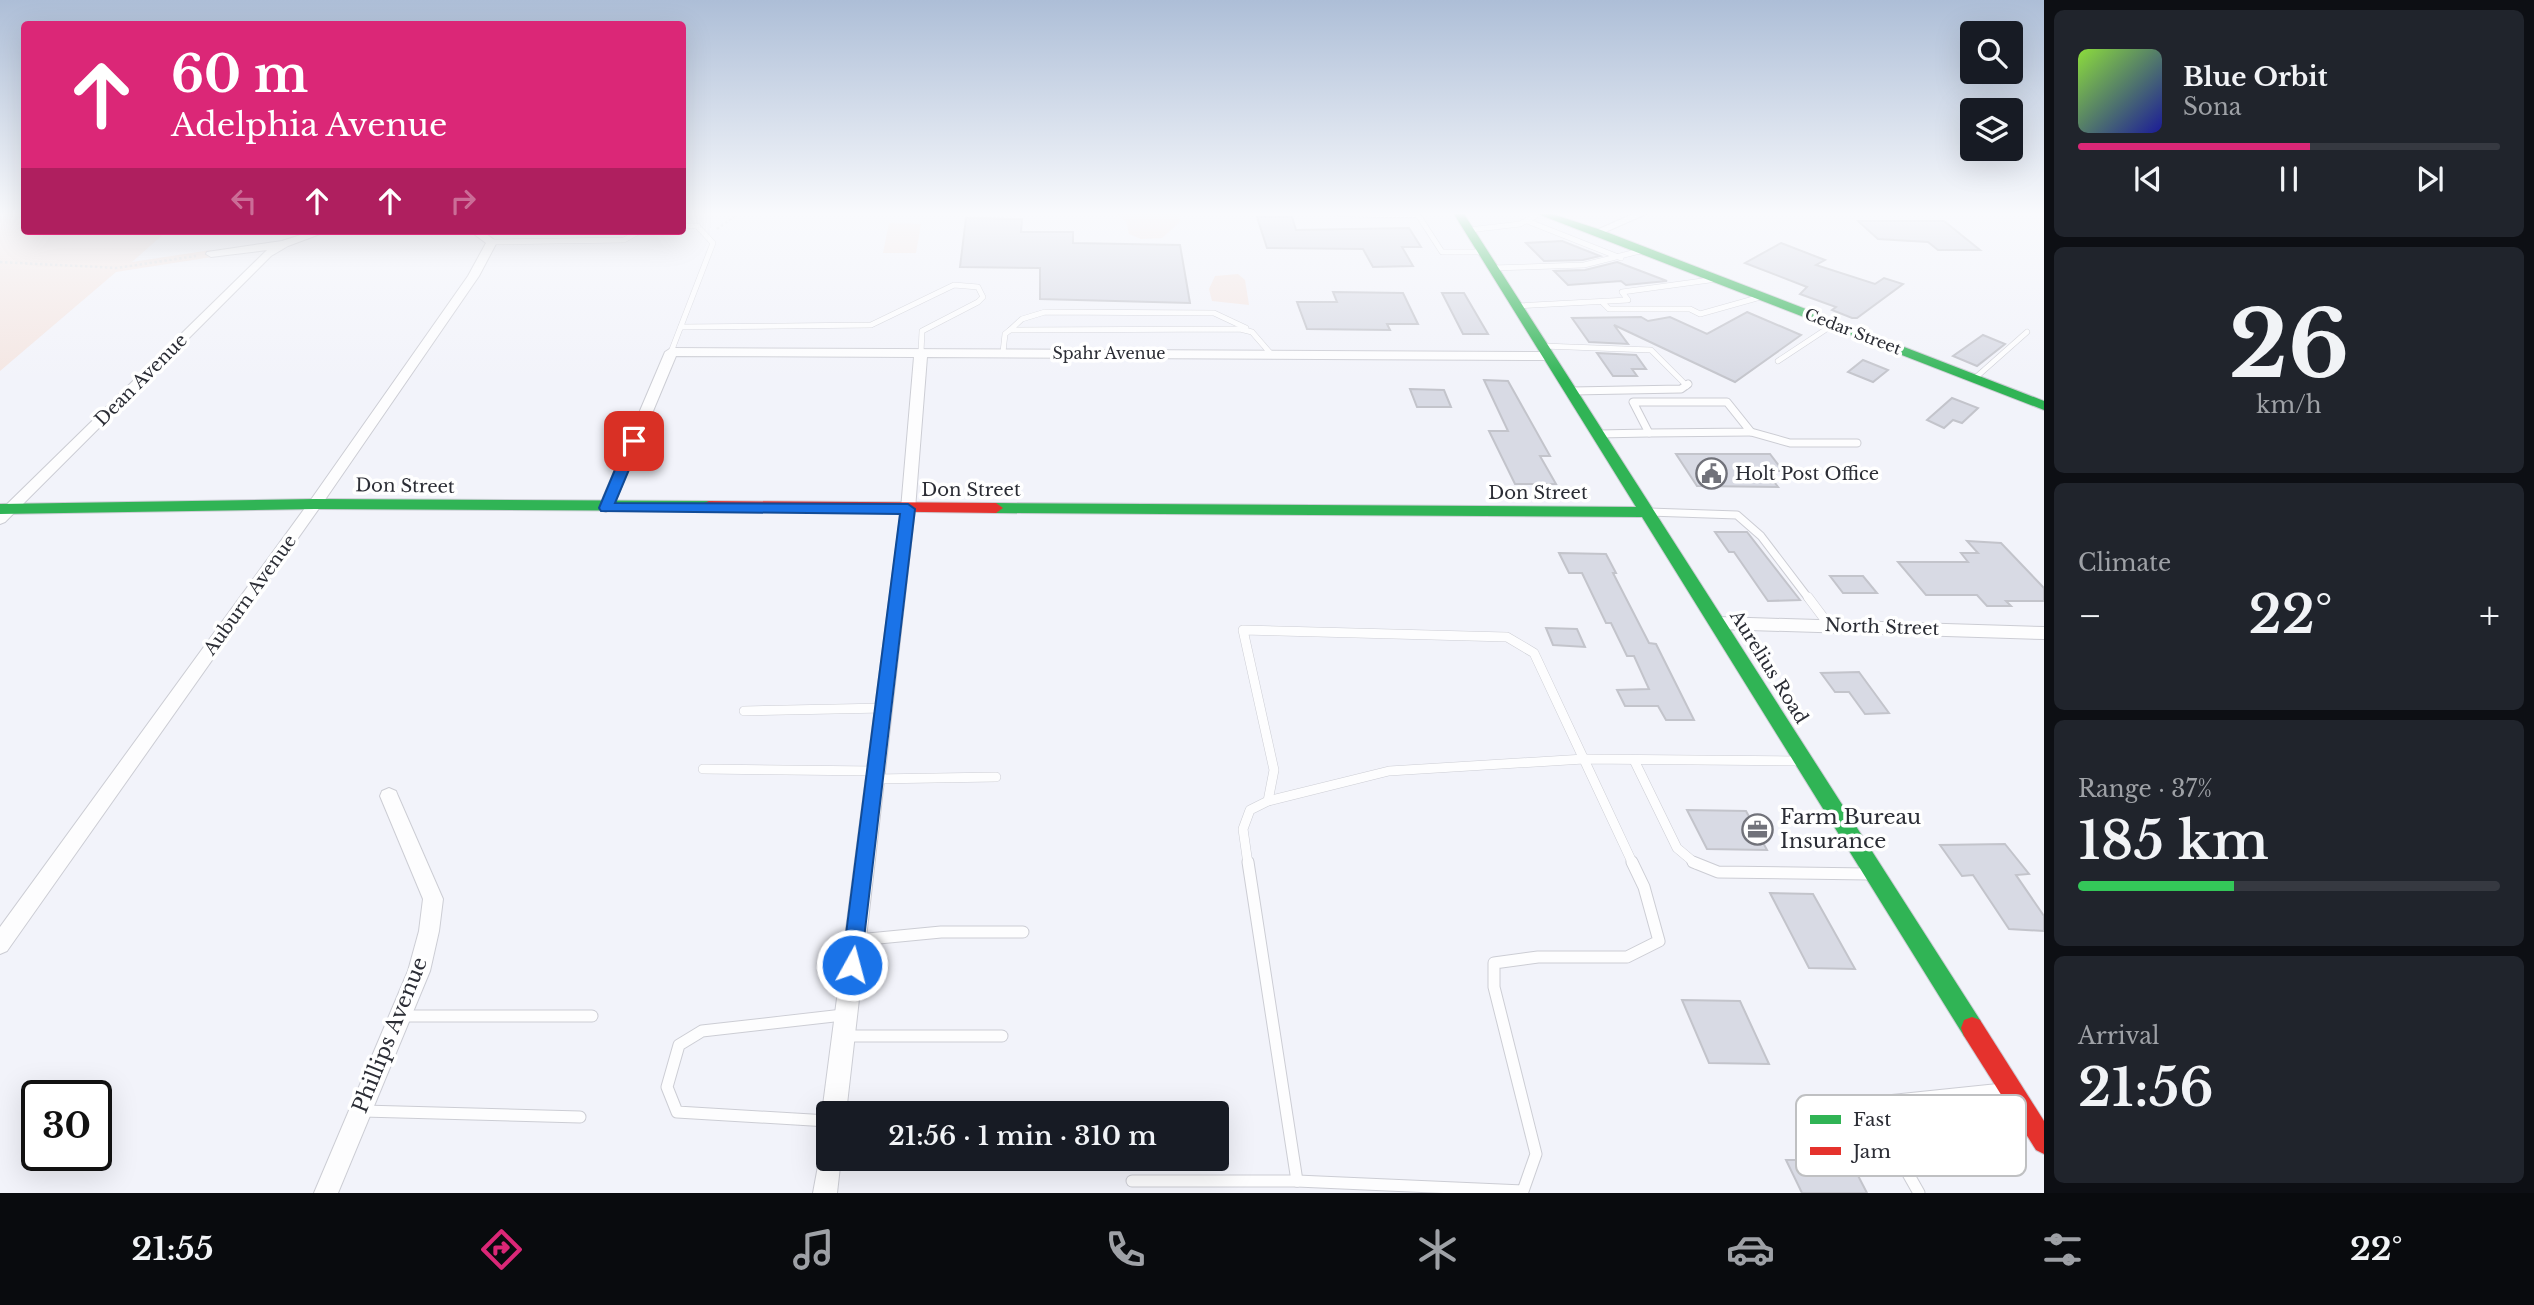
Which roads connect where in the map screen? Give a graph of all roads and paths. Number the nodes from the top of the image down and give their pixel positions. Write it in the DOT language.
graph roads {
  1 [pos="251,270"];
  2 [pos="477,270"];
  3 [pos="703,270"];
  4 [pos="1493,270"];
  5 [pos="1695,270"];
  6 [pos="1719,279"];
  7 [pos="1764,296"];
  8 [pos="1602,302"];
  9 [pos="1516,306"];
  10 [pos="1834,324"];
  11 [pos="681,327"];
  12 [pos="1010,330"];
  13 [pos="1252,332"];
  14 [pos="2027,332"];
  15 [pos="1543,351"];
  16 [pos="671,352"];
  17 [pos="921,352"];
  18 [pos="1003,352"];
  19 [pos="1272,355"];
  20 [pos="1778,361"];
  21 [pos="1974,379"];
  22 [pos="1569,391"];
  23 [pos="2044,406"];
  24 [pos="1751,432"];
  25 [pos="1649,434"];
  26 [pos="1598,435"];
  27 [pos="1857,443"];
  28 [pos="315,504"];
  29 [pos="606,508"];
  30 [pos="908,509"];
  31 [pos="4,512"];
  32 [pos="1649,513"];
  33 [pos="1719,623"];
  34 [pos="1829,625"];
  35 [pos="2044,633"];
  36 [pos="884,708"];
  37 [pos="744,711"];
  38 [pos="1584,759"];
  39 [pos="1634,760"];
  40 [pos="1804,761"];
  41 [pos="703,769"];
  42 [pos="875,775"];
  43 [pos="996,777"];
  44 [pos="388,796"];
  45 [pos="1268,801"];
  46 [pos="1875,874"];
  47 [pos="1023,932"];
  48 [pos="855,940"];
  49 [pos="0,944"];
  50 [pos="400,1016"];
  51 [pos="592,1016"];
  52 [pos="845,1025"];
  53 [pos="1002,1036"];
  54 [pos="2022,1095"];
  55 [pos="836,1101"];
  56 [pos="2026,1101"];
  57 [pos="360,1111"];
  58 [pos="580,1117"];
  59 [pos="816,1120"];
  60 [pos="2044,1142"];
  61 [pos="1909,1176"];
  62 [pos="1132,1181"];
  63 [pos="1297,1181"];
  64 [pos="326,1193"];
  65 [pos="1919,1193"];
  1 -- 31 [label="street, Dean Avenue"];
  2 -- 28 [label="street, Auburn Avenue"];
  3 -- 11 [label="lane"];
  4 -- 9 [label="street, Aurelius Road"];
  5 -- 6 [label="street, Cedar Street"];
  6 -- 7 [label="street, Cedar Street"];
  6 -- 8 [label="lane"];
  7 -- 8 [label="lane"];
  7 -- 10 [label="street, Cedar Street"];
  8 -- 9 [label="lane"];
  9 -- 15 [label="street, Aurelius Road"];
  10 -- 20 [label="lane"];
  10 -- 21 [label="street, Cedar Street"];
  11 -- 16 [label="lane"];
  11 -- 17 [label="lane"];
  12 -- 13 [label="lane"];
  12 -- 13 [label="lane"];
  12 -- 18 [label="lane"];
  13 -- 19 [label="lane"];
  14 -- 21 [label="lane"];
  15 -- 19 [label="street, Spahr Avenue"];
  15 -- 22 [label="street, Aurelius Road"];
  15 -- 22 [label="lane"];
  16 -- 17 [label="street, Spahr Avenue"];
  16 -- 29 [label="street"];
  17 -- 18 [label="street, Spahr Avenue"];
  17 -- 30 [label="street"];
  18 -- 19 [label="street, Spahr Avenue"];
  21 -- 23 [label="street, Cedar Street"];
  22 -- 26 [label="street, Aurelius Road"];
  24 -- 25 [label="lane"];
  24 -- 25 [label="lane"];
  24 -- 27 [label="lane"];
  25 -- 26 [label="lane"];
  26 -- 32 [label="street, Aurelius Road"];
  28 -- 29 [label="street, Don Street"];
  28 -- 31 [label="street, Don Street"];
  28 -- 49 [label="street, Auburn Avenue"];
  29 -- 30 [label="street, Don Street"];
  30 -- 32 [label="street, Don Street"];
  30 -- 36 [label="street"];
  32 -- 33 [label="street, Aurelius Road"];
  32 -- 34 [label="lane"];
  33 -- 34 [label="street, North Street"];
  33 -- 40 [label="street, Aurelius Road"];
  34 -- 35 [label="street, North Street"];
  36 -- 37 [label="lane"];
  36 -- 42 [label="street"];
  38 -- 39 [label="lane"];
  38 -- 45 [label="lane"];
  38 -- 45 [label="lane"];
  38 -- 63 [label="lane"];
  39 -- 40 [label="lane"];
  39 -- 46 [label="lane"];
  40 -- 46 [label="street, Aurelius Road"];
  41 -- 42 [label="lane"];
  42 -- 43 [label="lane"];
  42 -- 48 [label="street"];
  44 -- 50 [label="street, Phillips Avenue"];
  45 -- 63 [label="lane"];
  46 -- 54 [label="street, Aurelius Road"];
  47 -- 48 [label="lane"];
  48 -- 52 [label="street"];
  50 -- 51 [label="lane"];
  50 -- 57 [label="street, Phillips Avenue"];
  52 -- 53 [label="lane"];
  52 -- 55 [label="street"];
  52 -- 59 [label="lane"];
  56 -- 60 [label="street, Aurelius Road"];
  57 -- 58 [label="lane"];
  57 -- 64 [label="street, Phillips Avenue"];
  61 -- 65 [label="lane"];
  62 -- 63 [label="lane"];
}
